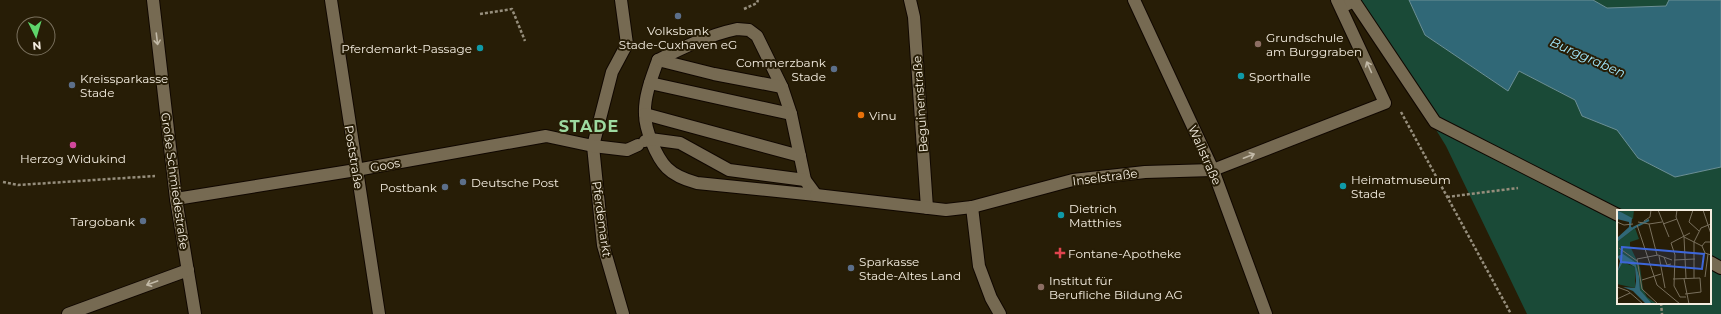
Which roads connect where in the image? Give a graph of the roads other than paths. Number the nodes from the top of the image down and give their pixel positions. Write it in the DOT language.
graph roads {
  1 [pos="153,0"];
  2 [pos="331,0"];
  3 [pos="621,0"];
  4 [pos="910,0"];
  5 [pos="1134,0"];
  6 [pos="1339,4"];
  7 [pos="658,60"];
  8 [pos="650,83"];
  9 [pos="782,87"];
  10 [pos="645,114"];
  11 [pos="791,114"];
  12 [pos="650,139"];
  13 [pos="593,146"];
  14 [pos="800,156"];
  15 [pos="356,170"];
  16 [pos="1212,170"];
  17 [pos="805,180"];
  18 [pos="816,195"];
  19 [pos="176,199"];
  20 [pos="972,207"];
  21 [pos="927,208"];
  22 [pos="1617,214"];
  23 [pos="1711,263"];
  24 [pos="1721,268"];
  25 [pos="188,270"];
  26 [pos="68,314"];
  27 [pos="195,314"];
  28 [pos="379,314"];
  29 [pos="623,314"];
  30 [pos="1000,314"];
  31 [pos="1266,314"];
  1 -- 19 [label="street, Große Schmiedestraße, one-way"];
  2 -- 15 [label="street, Poststraße"];
  3 -- 13 [label="street, Pferdemarkt"];
  4 -- 21 [label="street, Beguinenstraße"];
  5 -- 16 [label="street, Wallstraße"];
  16 -- 6 [label="street, Inselstraße, one-way"];
  6 -- 22 [label="street"];
  7 -- 8 [label="street"];
  7 -- 9 [label="street"];
  7 -- 9 [label="street"];
  8 -- 10 [label="street"];
  8 -- 11 [label="street"];
  9 -- 11 [label="street"];
  10 -- 12 [label="street, Inselstraße"];
  10 -- 14 [label="street"];
  11 -- 14 [label="street"];
  12 -- 13 [label="street"];
  12 -- 17 [label="street"];
  12 -- 18 [label="street, Inselstraße"];
  13 -- 15 [label="street, Goos"];
  13 -- 29 [label="street, Pferdemarkt"];
  14 -- 17 [label="street"];
  15 -- 19 [label="street, Goos"];
  15 -- 28 [label="street, Poststraße"];
  16 -- 20 [label="street, Inselstraße"];
  16 -- 31 [label="street, Wallstraße"];
  17 -- 18 [label="street"];
  18 -- 21 [label="street, Inselstraße"];
  19 -- 25 [label="street, Große Schmiedestraße"];
  20 -- 21 [label="street, Inselstraße"];
  20 -- 30 [label="street"];
  23 -- 24 [label="street"];
  25 -- 26 [label="street, one-way"];
  25 -- 27 [label="street, Große Schmiedestraße"];
}
